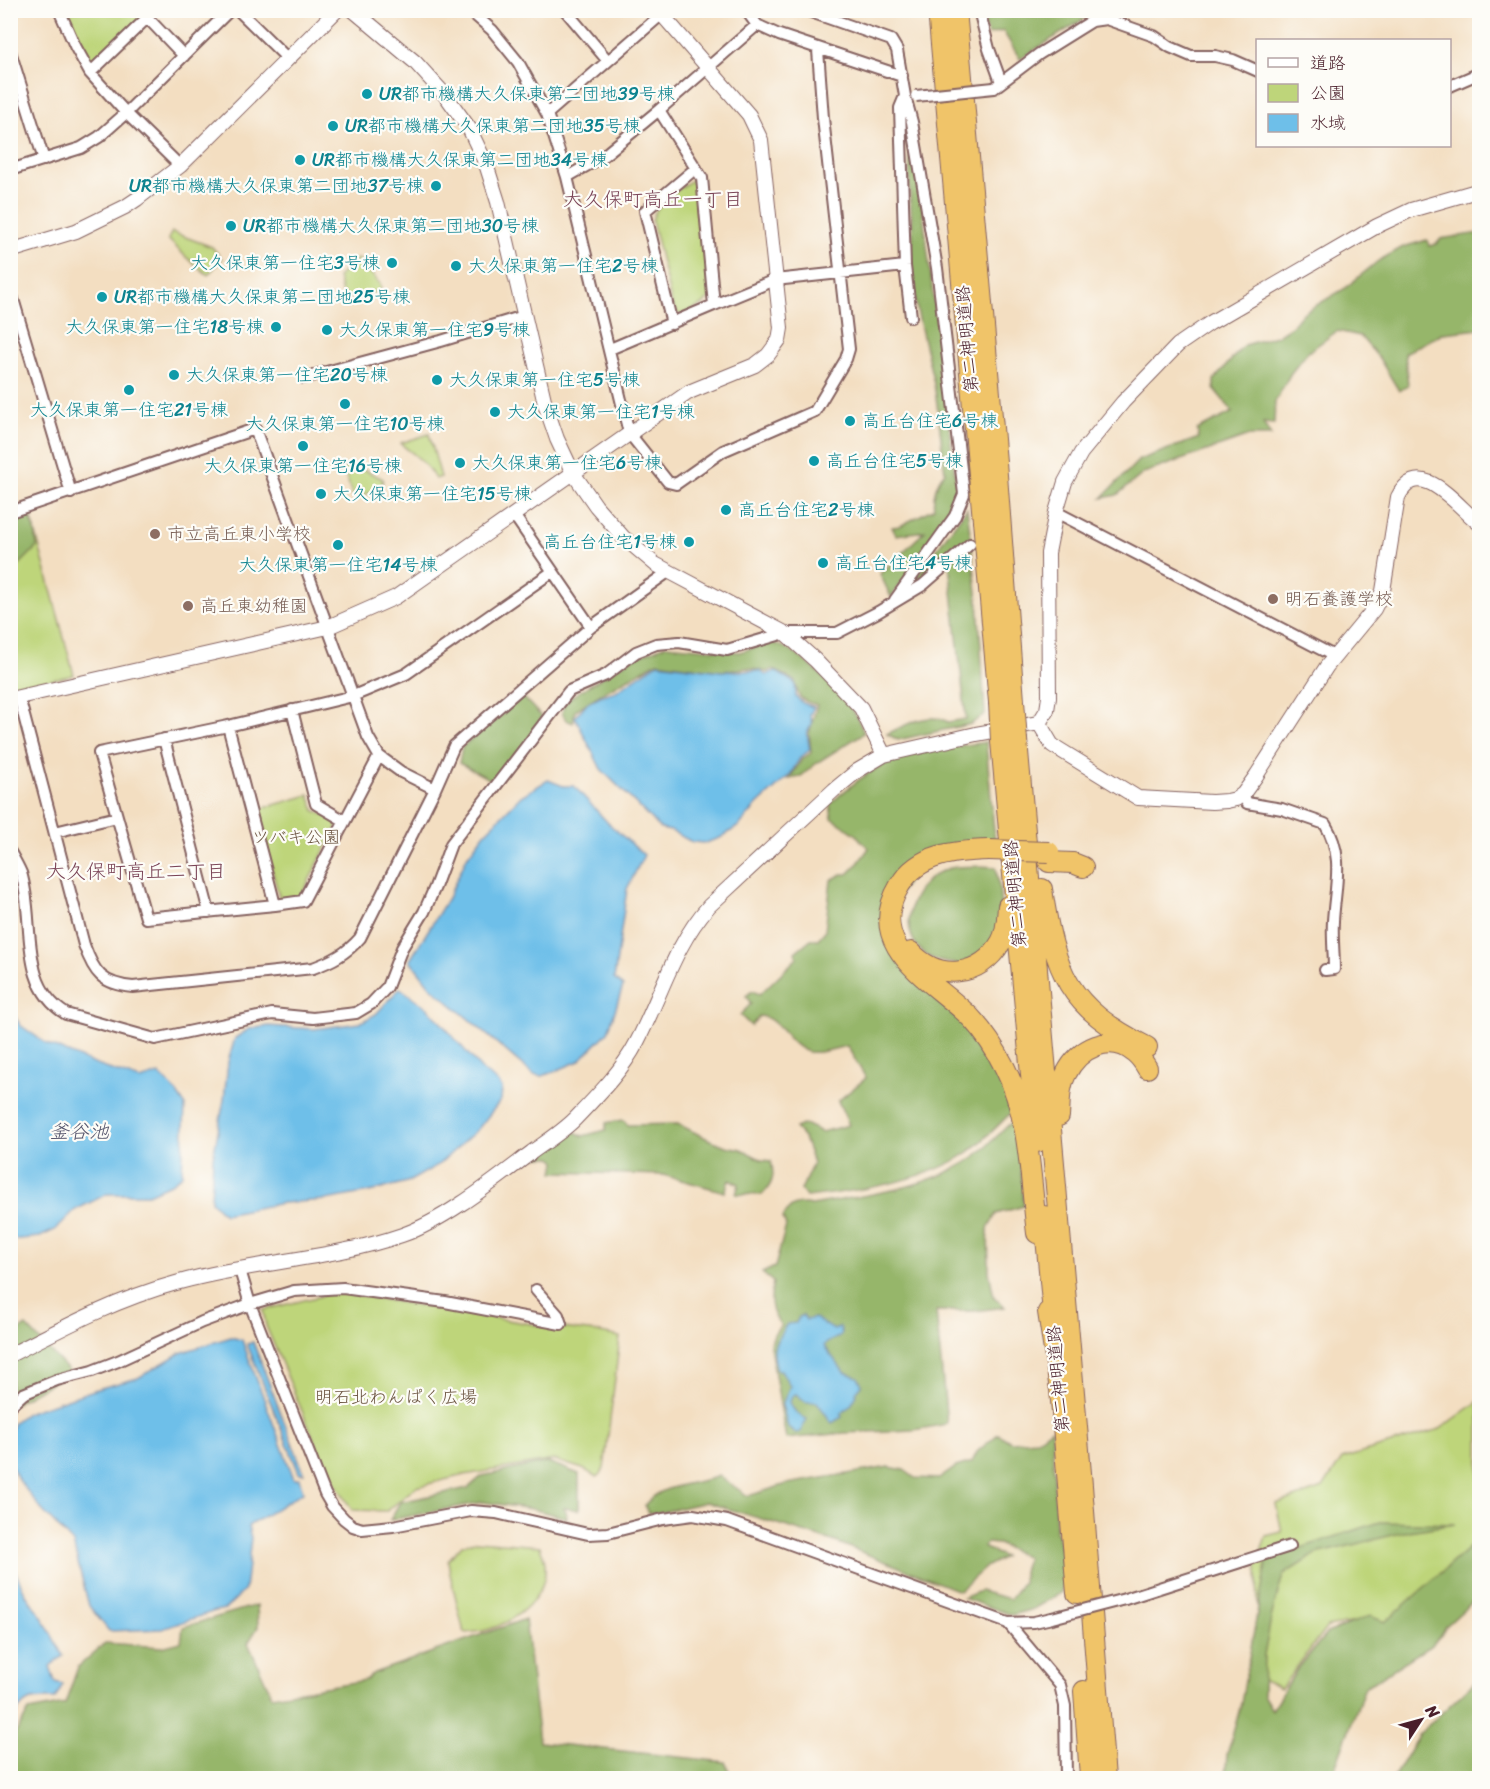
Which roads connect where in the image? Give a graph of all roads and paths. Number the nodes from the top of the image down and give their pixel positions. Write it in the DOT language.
graph roads {
  1 [pos="59,10"];
  2 [pos="230,10"];
  3 [pos="238,10"];
  4 [pos="337,10"];
  5 [pos="353,10"];
  6 [pos="469,10"];
  7 [pos="565,10"];
  8 [pos="746,10"];
  9 [pos="805,10"];
  10 [pos="839,10"];
  11 [pos="938,10"];
  12 [pos="956,10"];
  13 [pos="979,10"];
  14 [pos="660,12"];
  15 [pos="143,14"];
  16 [pos="845,24"];
  17 [pos="758,25"];
  18 [pos="818,50"];
  19 [pos="10,51"];
  20 [pos="184,56"];
  21 [pos="288,59"];
  22 [pos="608,61"];
  23 [pos="708,67"];
  24 [pos="1256,71"];
  25 [pos="90,73"];
  26 [pos="1479,73"];
  27 [pos="902,76"];
  28 [pos="998,85"];
  29 [pos="1451,85"];
  30 [pos="910,96"];
  31 [pos="659,110"];
  32 [pos="126,114"];
  33 [pos="547,114"];
  34 [pos="44,160"];
  35 [pos="180,166"];
  36 [pos="696,168"];
  37 [pos="10,170"];
  38 [pos="567,177"];
  39 [pos="1479,190"];
  40 [pos="10,250"];
  41 [pos="905,266"];
  42 [pos="841,272"];
  43 [pos="775,280"];
  44 [pos="10,289"];
  45 [pos="714,305"];
  46 [pos="524,316"];
  47 [pos="911,317"];
  48 [pos="672,324"];
  49 [pos="610,349"];
  50 [pos="304,378"];
  51 [pos="629,433"];
  52 [pos="573,473"];
  53 [pos="72,493"];
  54 [pos="10,512"];
  55 [pos="1056,512"];
  56 [pos="514,515"];
  57 [pos="1479,524"];
  58 [pos="970,544"];
  59 [pos="552,572"];
  60 [pos="668,572"];
  61 [pos="893,603"];
  62 [pos="328,627"];
  63 [pos="591,627"];
  64 [pos="785,633"];
  65 [pos="1334,656"];
  66 [pos="353,696"];
  67 [pos="15,698"];
  68 [pos="1006,701"];
  69 [pos="292,711"];
  70 [pos="1039,723"];
  71 [pos="228,726"];
  72 [pos="164,740"];
  73 [pos="1009,741"];
  74 [pos="884,755"];
  75 [pos="379,756"];
  76 [pos="435,789"];
  77 [pos="1023,792"];
  78 [pos="1244,794"];
  79 [pos="117,817"];
  80 [pos="345,821"];
  81 [pos="55,832"];
  82 [pos="10,852"];
  83 [pos="989,856"];
  84 [pos="1080,860"];
  85 [pos="1013,872"];
  86 [pos="275,905"];
  87 [pos="209,912"];
  88 [pos="1324,970"];
  89 [pos="1147,1047"];
  90 [pos="1147,1068"];
  91 [pos="1052,1152"];
  92 [pos="1051,1269"];
  93 [pos="240,1270"];
  94 [pos="537,1290"];
  95 [pos="250,1304"];
  96 [pos="10,1355"];
  97 [pos="10,1406"];
  98 [pos="1074,1479"];
  99 [pos="1290,1546"];
  100 [pos="1008,1623"];
  101 [pos="1066,1779"];
  102 [pos="1090,1779"];
  103 [pos="1105,1779"];
  1 -- 25 [label="street"];
  2 -- 20 [label="street"];
  3 -- 21 [label="street"];
  4 -- 21 [label="street"];
  5 -- 46 [label="street"];
  6 -- 33 [label="street"];
  7 -- 22 [label="street"];
  8 -- 17 [label="street"];
  9 -- 16 [label="street"];
  10 -- 16 [label="street"];
  11 -- 68 [label="highway, 第二神明道路"];
  12 -- 68 [label="highway, 第二神明道路"];
  13 -- 28 [label="street"];
  14 -- 22 [label="street"];
  14 -- 23 [label="street"];
  15 -- 20 [label="street"];
  15 -- 25 [label="street"];
  16 -- 27 [label="street"];
  17 -- 18 [label="street"];
  17 -- 23 [label="street"];
  18 -- 27 [label="street"];
  18 -- 42 [label="street"];
  19 -- 34 [label="street"];
  20 -- 32 [label="street"];
  21 -- 35 [label="street"];
  22 -- 33 [label="street"];
  23 -- 31 [label="street"];
  23 -- 43 [label="street"];
  24 -- 28 [label="street"];
  25 -- 32 [label="street"];
  26 -- 29 [label="street"];
  27 -- 30 [label="street"];
  28 -- 30 [label="street, bridge"];
  30 -- 41 [label="street"];
  30 -- 61 [label="street"];
  31 -- 36 [label="street"];
  31 -- 38 [label="street"];
  32 -- 34 [label="street"];
  32 -- 35 [label="street"];
  33 -- 38 [label="street"];
  34 -- 37 [label="street"];
  35 -- 40 [label="street"];
  36 -- 45 [label="street"];
  36 -- 48 [label="street"];
  38 -- 49 [label="street"];
  39 -- 55 [label="street"];
  41 -- 42 [label="street"];
  41 -- 47 [label="street"];
  42 -- 43 [label="street"];
  42 -- 51 [label="street"];
  43 -- 45 [label="street"];
  43 -- 51 [label="street"];
  44 -- 53 [label="street"];
  45 -- 48 [label="street"];
  46 -- 50 [label="street"];
  46 -- 52 [label="street"];
  48 -- 49 [label="street"];
  49 -- 51 [label="street"];
  51 -- 52 [label="street"];
  52 -- 56 [label="street"];
  52 -- 60 [label="street"];
  53 -- 54 [label="street"];
  53 -- 62 [label="street"];
  55 -- 65 [label="street"];
  55 -- 70 [label="street"];
  56 -- 59 [label="street"];
  56 -- 62 [label="street"];
  57 -- 65 [label="street"];
  58 -- 61 [label="street"];
  59 -- 63 [label="street"];
  59 -- 66 [label="street"];
  60 -- 63 [label="street"];
  60 -- 64 [label="street"];
  61 -- 64 [label="street"];
  62 -- 66 [label="street"];
  62 -- 67 [label="street"];
  63 -- 76 [label="street"];
  64 -- 74 [label="street"];
  64 -- 82 [label="street"];
  65 -- 78 [label="street"];
  66 -- 69 [label="street"];
  66 -- 75 [label="street"];
  67 -- 81 [label="street"];
  68 -- 73 [label="highway, 第二神明道路, bridge"];
  69 -- 71 [label="street"];
  69 -- 80 [label="street"];
  70 -- 74 [label="street"];
  70 -- 78 [label="street"];
  71 -- 72 [label="street"];
  71 -- 86 [label="street"];
  72 -- 79 [label="street"];
  72 -- 87 [label="street"];
  73 -- 77 [label="highway, 第二神明道路"];
  73 -- 85 [label="highway, 第二神明道路"];
  74 -- 93 [label="street"];
  75 -- 76 [label="street"];
  75 -- 80 [label="street"];
  76 -- 81 [label="street"];
  77 -- 89 [label="highway"];
  77 -- 91 [label="highway, 第二神明道路"];
  78 -- 88 [label="street"];
  79 -- 81 [label="street"];
  79 -- 87 [label="street"];
  80 -- 86 [label="street"];
  83 -- 84 [label="highway"];
  83 -- 85 [label="highway"];
  83 -- 92 [label="highway"];
  85 -- 92 [label="highway, 第二神明道路"];
  86 -- 87 [label="street"];
  90 -- 91 [label="highway"];
  91 -- 92 [label="highway, 第二神明道路"];
  92 -- 98 [label="highway, 第二神明道路"];
  92 -- 98 [label="highway, 第二神明道路"];
  93 -- 95 [label="street"];
  93 -- 96 [label="street"];
  94 -- 95 [label="street"];
  95 -- 97 [label="street"];
  95 -- 100 [label="street"];
  98 -- 102 [label="highway, 第二神明道路"];
  98 -- 103 [label="highway, 第二神明道路"];
  99 -- 100 [label="street, bridge"];
  100 -- 101 [label="street"];
}
